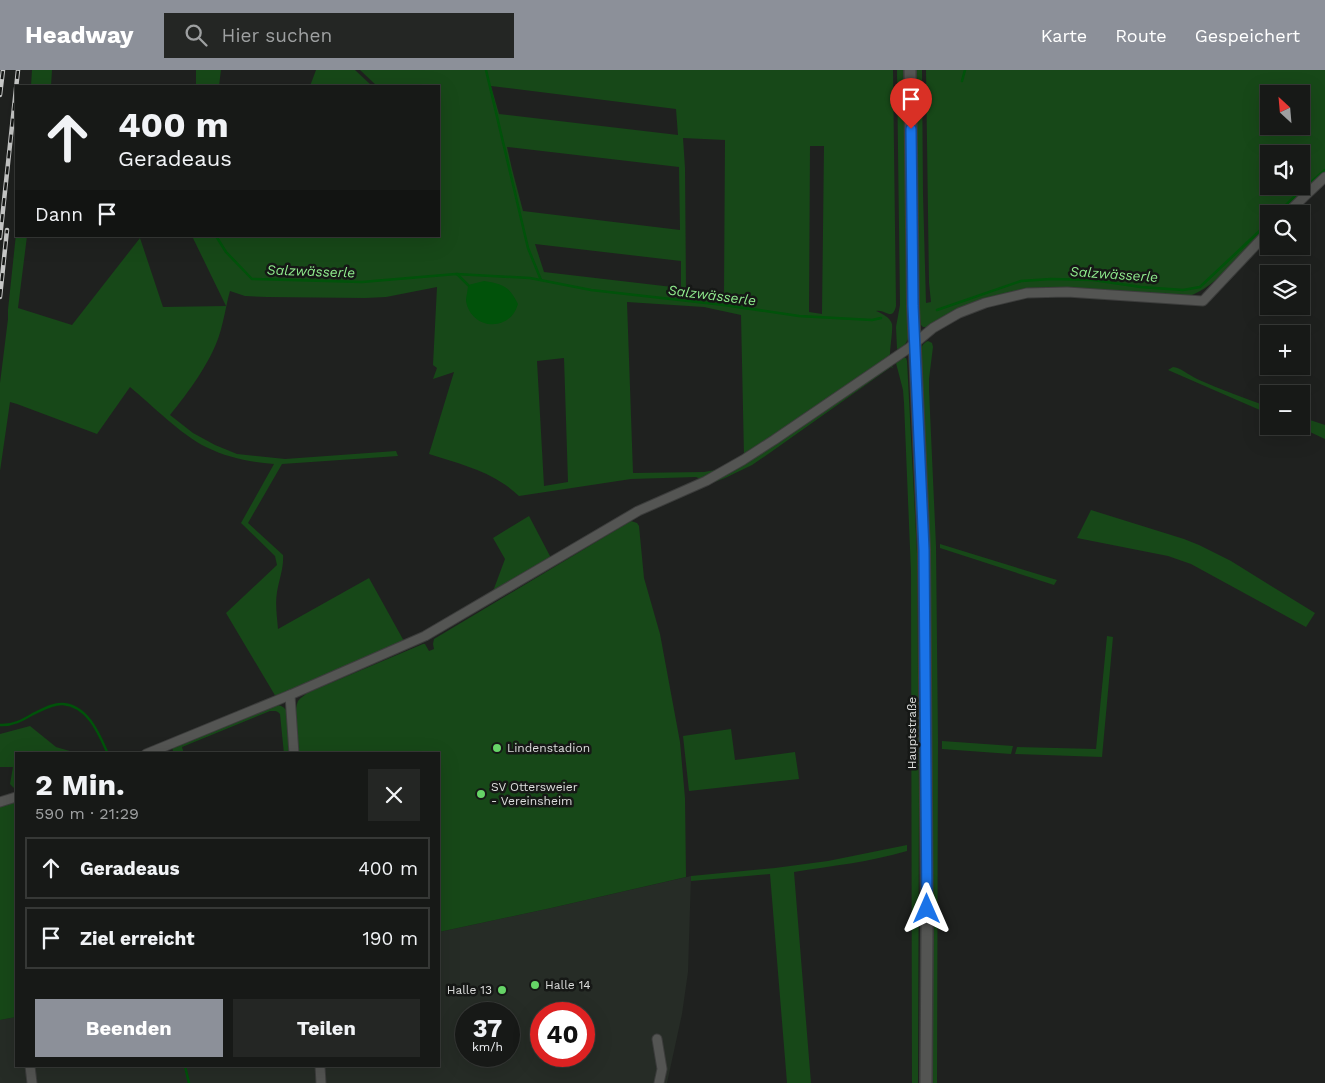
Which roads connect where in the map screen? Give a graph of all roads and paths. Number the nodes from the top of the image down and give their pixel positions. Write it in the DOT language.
graph roads {
  1 [pos="910,70"];
  2 [pos="1325,177"];
  3 [pos="1295,205"];
  4 [pos="1260,240"];
  5 [pos="915,343"];
  6 [pos="290,694"];
  7 [pos="151,752"];
  8 [pos="294,752"];
  9 [pos="15,797"];
  10 [pos="0,802"];
  11 [pos="658,1039"];
  12 [pos="30,1067"];
  13 [pos="320,1067"];
  14 [pos="32,1083"];
  15 [pos="321,1083"];
  16 [pos="660,1083"];
  17 [pos="926,1083"];
  1 -- 5 [label="street, Hauptstraße"];
  2 -- 3 [label="street"];
  4 -- 5 [label="street"];
  5 -- 6 [label="street"];
  5 -- 17 [label="street, Hauptstraße"];
  6 -- 7 [label="street"];
  6 -- 8 [label="street"];
  9 -- 10 [label="street"];
  11 -- 16 [label="street"];
  12 -- 14 [label="street"];
  13 -- 15 [label="street"];
}
